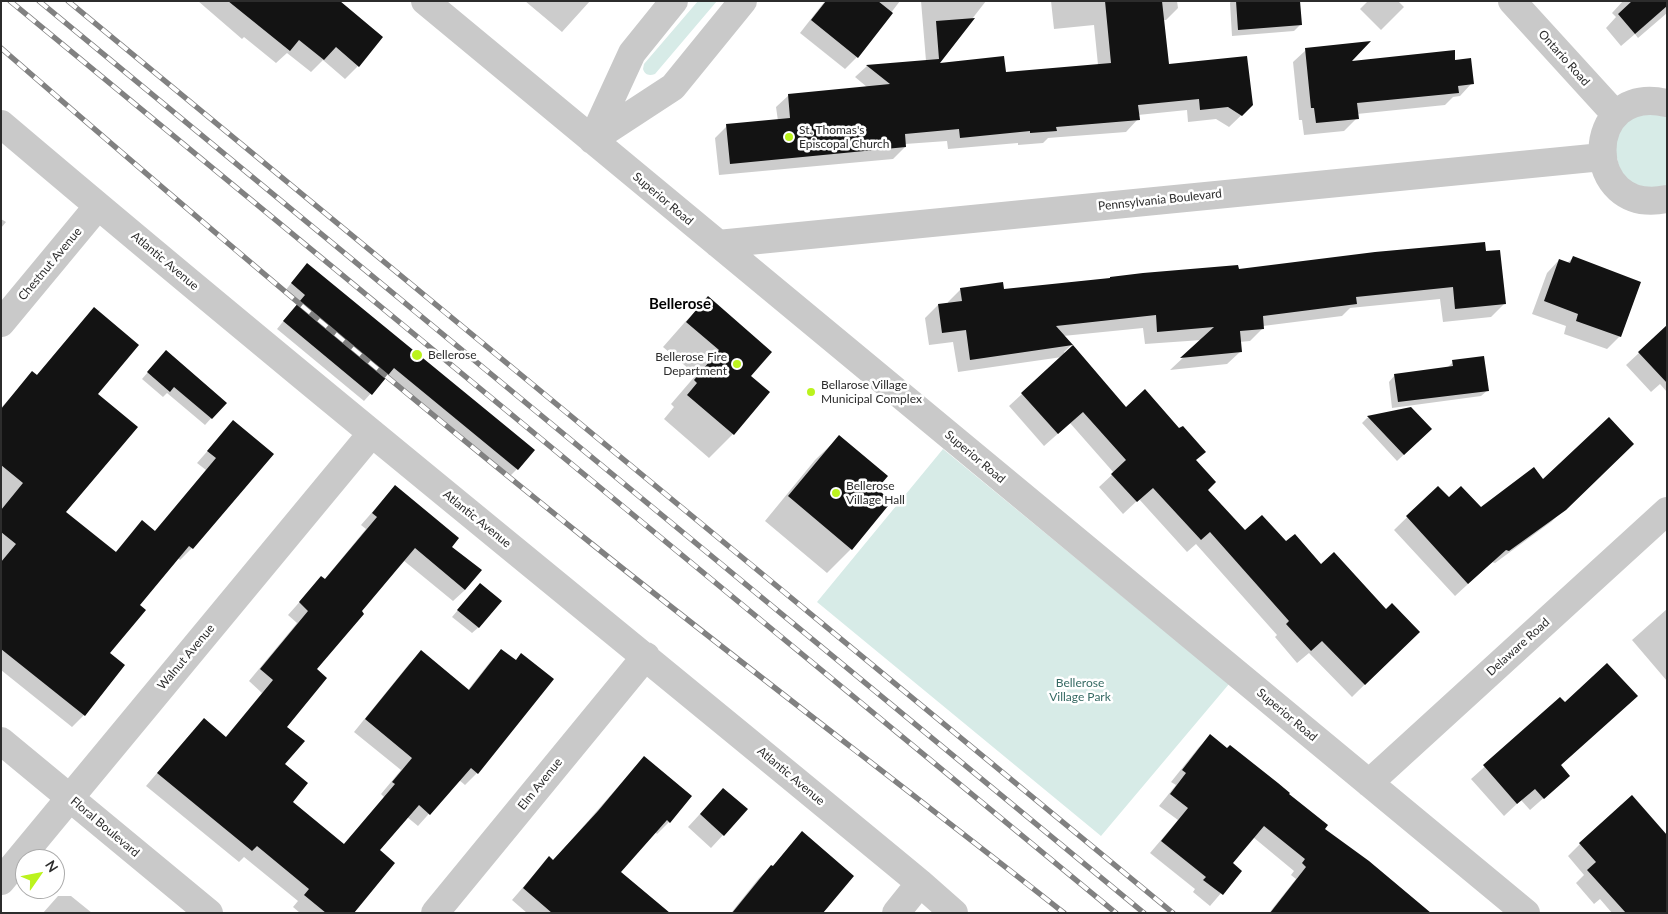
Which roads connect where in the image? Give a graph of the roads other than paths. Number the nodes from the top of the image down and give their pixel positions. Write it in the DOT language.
graph roads {
  1 [pos="424,1"];
  2 [pos="458,1"];
  3 [pos="674,1"];
  4 [pos="743,1"];
  5 [pos="1512,1"];
  6 [pos="459,30"];
  7 [pos="1667,103"];
  8 [pos="1616,115"];
  9 [pos="1,124"];
  10 [pos="592,140"];
  11 [pos="1602,157"];
  12 [pos="1667,198"];
  13 [pos="98,206"];
  14 [pos="718,244"];
  15 [pos="1,323"];
  16 [pos="372,433"];
  17 [pos="1667,511"];
  18 [pos="646,656"];
  19 [pos="1,741"];
  20 [pos="1369,783"];
  21 [pos="70,798"];
  22 [pos="1,881"];
  23 [pos="920,883"];
  24 [pos="209,913"];
  25 [pos="435,913"];
  26 [pos="896,913"];
  27 [pos="954,913"];
  28 [pos="1526,913"];
  1 -- 6 [label="street, Superior Road"];
  2 -- 6 [label="street"];
  3 -- 10 [label="street"];
  4 -- 10 [label="street"];
  5 -- 8 [label="street, Ontario Road"];
  6 -- 10 [label="street, Superior Road"];
  7 -- 8 [label="street"];
  8 -- 11 [label="street"];
  9 -- 13 [label="street, Atlantic Avenue"];
  10 -- 14 [label="street, Superior Road"];
  11 -- 12 [label="street"];
  11 -- 14 [label="street, Pennsylvania Boulevard"];
  13 -- 15 [label="street, Chestnut Avenue"];
  13 -- 16 [label="street, Atlantic Avenue"];
  14 -- 20 [label="street, Superior Road"];
  16 -- 18 [label="street, Atlantic Avenue"];
  16 -- 21 [label="street, Walnut Avenue"];
  17 -- 20 [label="street, Delaware Road"];
  18 -- 23 [label="street, Atlantic Avenue"];
  18 -- 25 [label="street, Elm Avenue"];
  19 -- 21 [label="street, Floral Boulevard"];
  20 -- 28 [label="street, Superior Road"];
  21 -- 22 [label="street, Walnut Avenue"];
  21 -- 24 [label="street, Floral Boulevard"];
  23 -- 26 [label="street"];
  23 -- 27 [label="street, Atlantic Avenue"];
}
